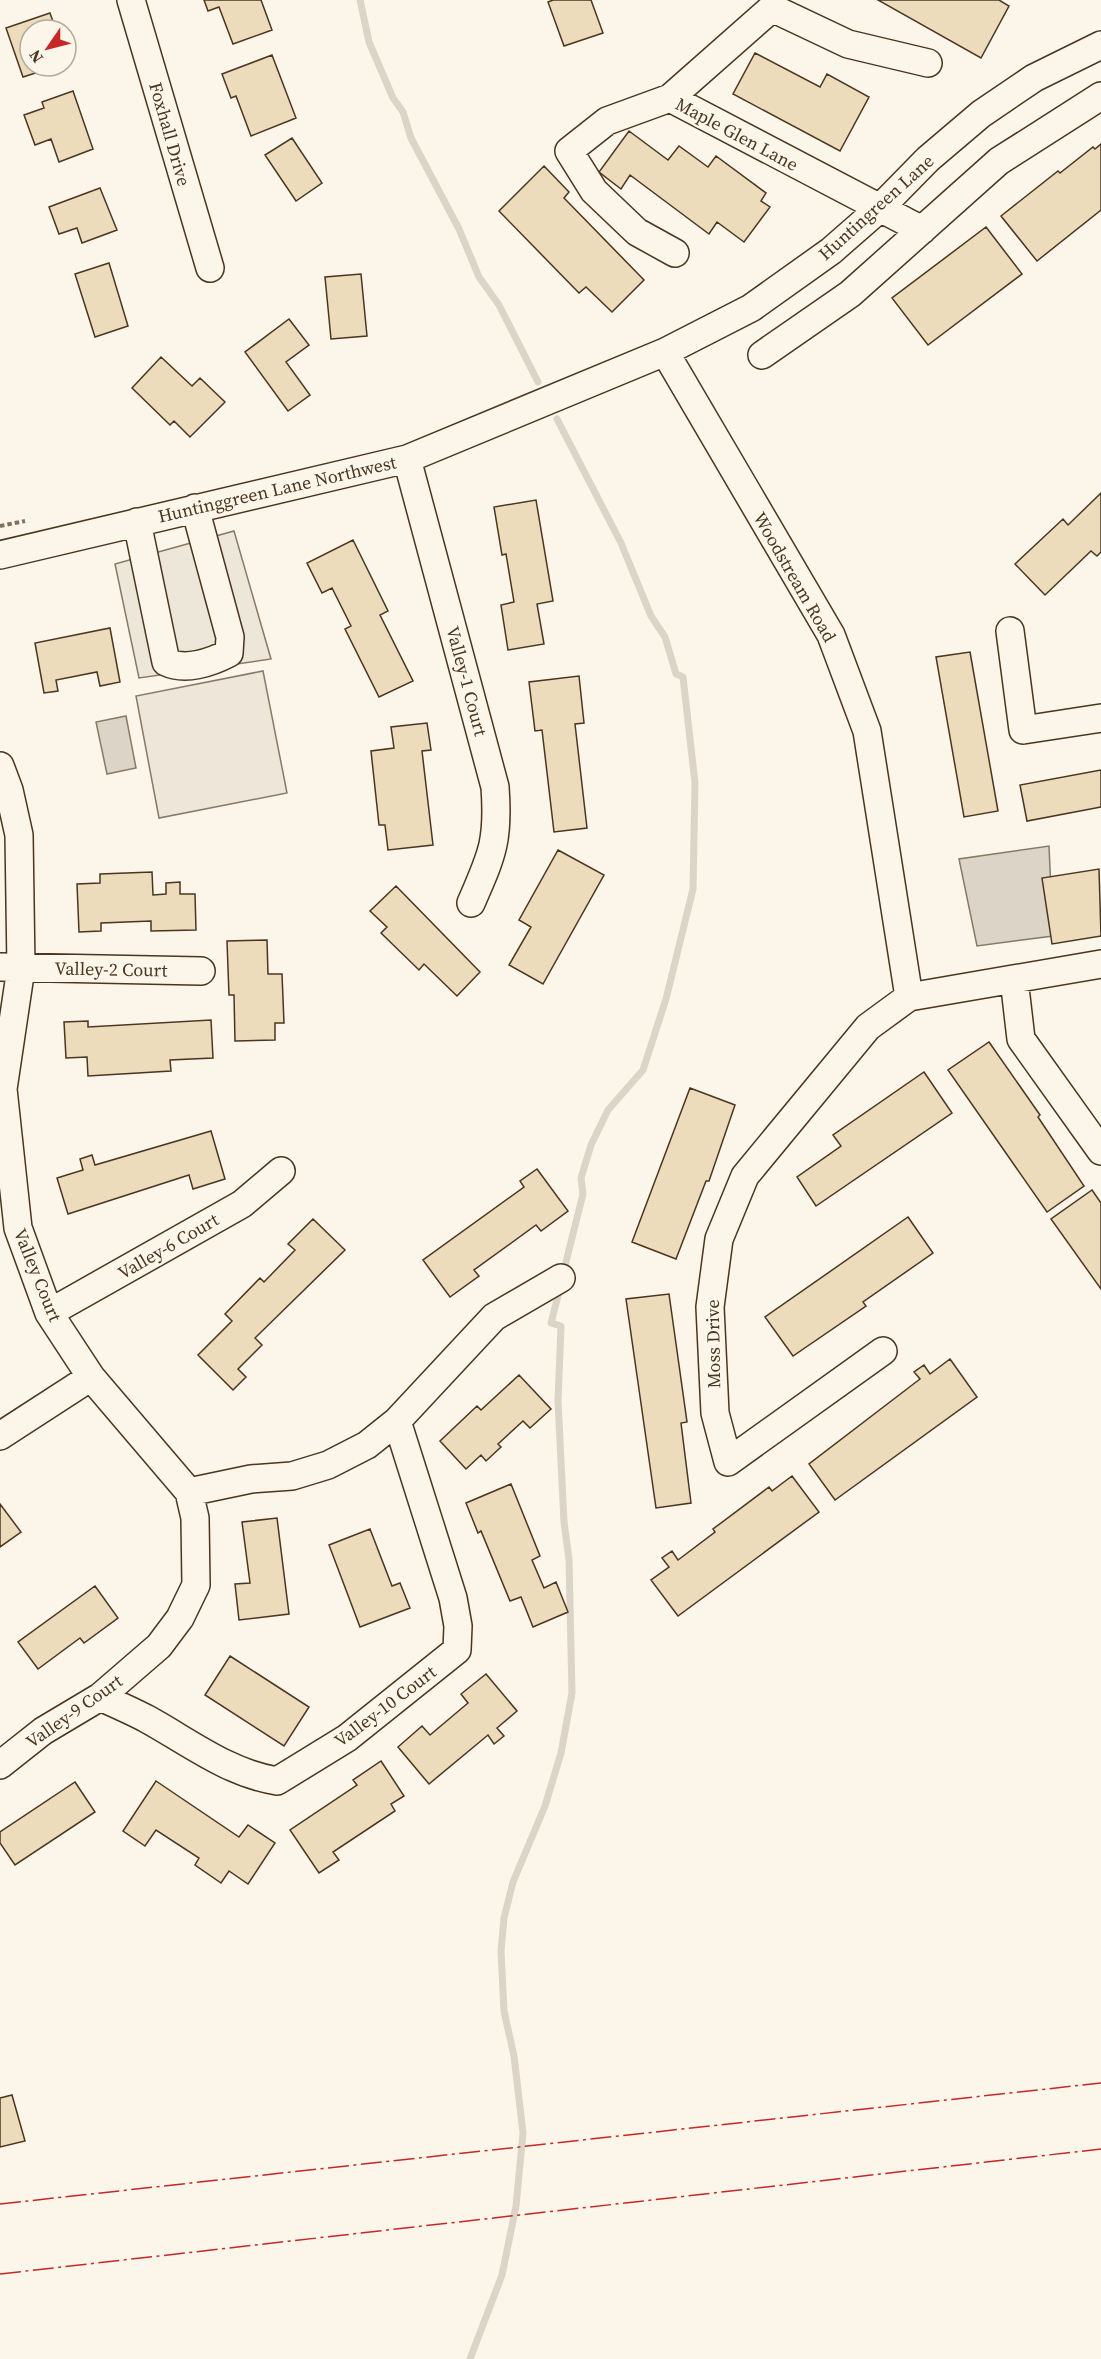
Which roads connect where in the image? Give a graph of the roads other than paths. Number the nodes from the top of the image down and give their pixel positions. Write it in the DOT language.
graph roads {
  1 [pos="131,0"];
  2 [pos="1101,45"];
  3 [pos="928,63"];
  4 [pos="1101,96"];
  5 [pos="670,98"];
  6 [pos="879,209"];
  7 [pos="922,230"];
  8 [pos="675,253"];
  9 [pos="210,268"];
  10 [pos="665,352"];
  11 [pos="762,355"];
  12 [pos="546,401"];
  13 [pos="407,459"];
  14 [pos="195,508"];
  15 [pos="137,522"];
  16 [pos="0,555"];
  17 [pos="1010,632"];
  18 [pos="1101,718"];
  19 [pos="0,766"];
  20 [pos="8,829"];
  21 [pos="471,903"];
  22 [pos="1101,964"];
  23 [pos="11,968"];
  24 [pos="201,971"];
  25 [pos="1014,979"];
  26 [pos="909,997"];
  27 [pos="1101,1151"];
  28 [pos="281,1171"];
  29 [pos="9,1230"];
  30 [pos="561,1278"];
  31 [pos="50,1313"];
  32 [pos="883,1351"];
  33 [pos="91,1377"];
  34 [pos="397,1421"];
  35 [pos="0,1436"];
  36 [pos="189,1492"];
  37 [pos="100,1697"];
  38 [pos="0,1765"];
  1 -- 9 [label="street, Foxhall Drive"];
  2 -- 6 [label="street, Huntingreen Lane"];
  3 -- 5 [label="street"];
  4 -- 7 [label="street"];
  5 -- 6 [label="street, Maple Glen Lane"];
  5 -- 8 [label="street, Maple Glen Lane"];
  6 -- 7 [label="street, Maple Glen Lane"];
  6 -- 10 [label="street, Huntingreen Lane"];
  7 -- 11 [label="street"];
  10 -- 12 [label="street, Huntingreen Lane"];
  10 -- 26 [label="street, Woodstream Road"];
  12 -- 13 [label="street, Huntinggreen Lane Northwest"];
  13 -- 14 [label="street, Huntinggreen Lane Northwest"];
  13 -- 21 [label="street, Valley-1 Court"];
  14 -- 15 [label="street, Huntinggreen Lane Northwest"];
  14 -- 15 [label="street"];
  15 -- 16 [label="street, Huntinggreen Lane Northwest"];
  17 -- 18 [label="street"];
  19 -- 20 [label="street, Valley Court"];
  20 -- 23 [label="street, Valley Court"];
  22 -- 25 [label="street"];
  23 -- 24 [label="street, Valley-2 Court"];
  23 -- 29 [label="street, Valley Court"];
  25 -- 26 [label="street"];
  25 -- 27 [label="street"];
  26 -- 32 [label="street, Moss Drive"];
  28 -- 31 [label="street, Valley-6 Court"];
  29 -- 31 [label="street, Valley Court"];
  30 -- 34 [label="street"];
  31 -- 33 [label="street, Valley Court"];
  33 -- 35 [label="street"];
  33 -- 36 [label="street, Valley Court"];
  34 -- 36 [label="street"];
  34 -- 37 [label="street, Valley-10 Court"];
  36 -- 37 [label="street, Valley-9 Court"];
  37 -- 38 [label="street, Valley-9 Court"];
}
